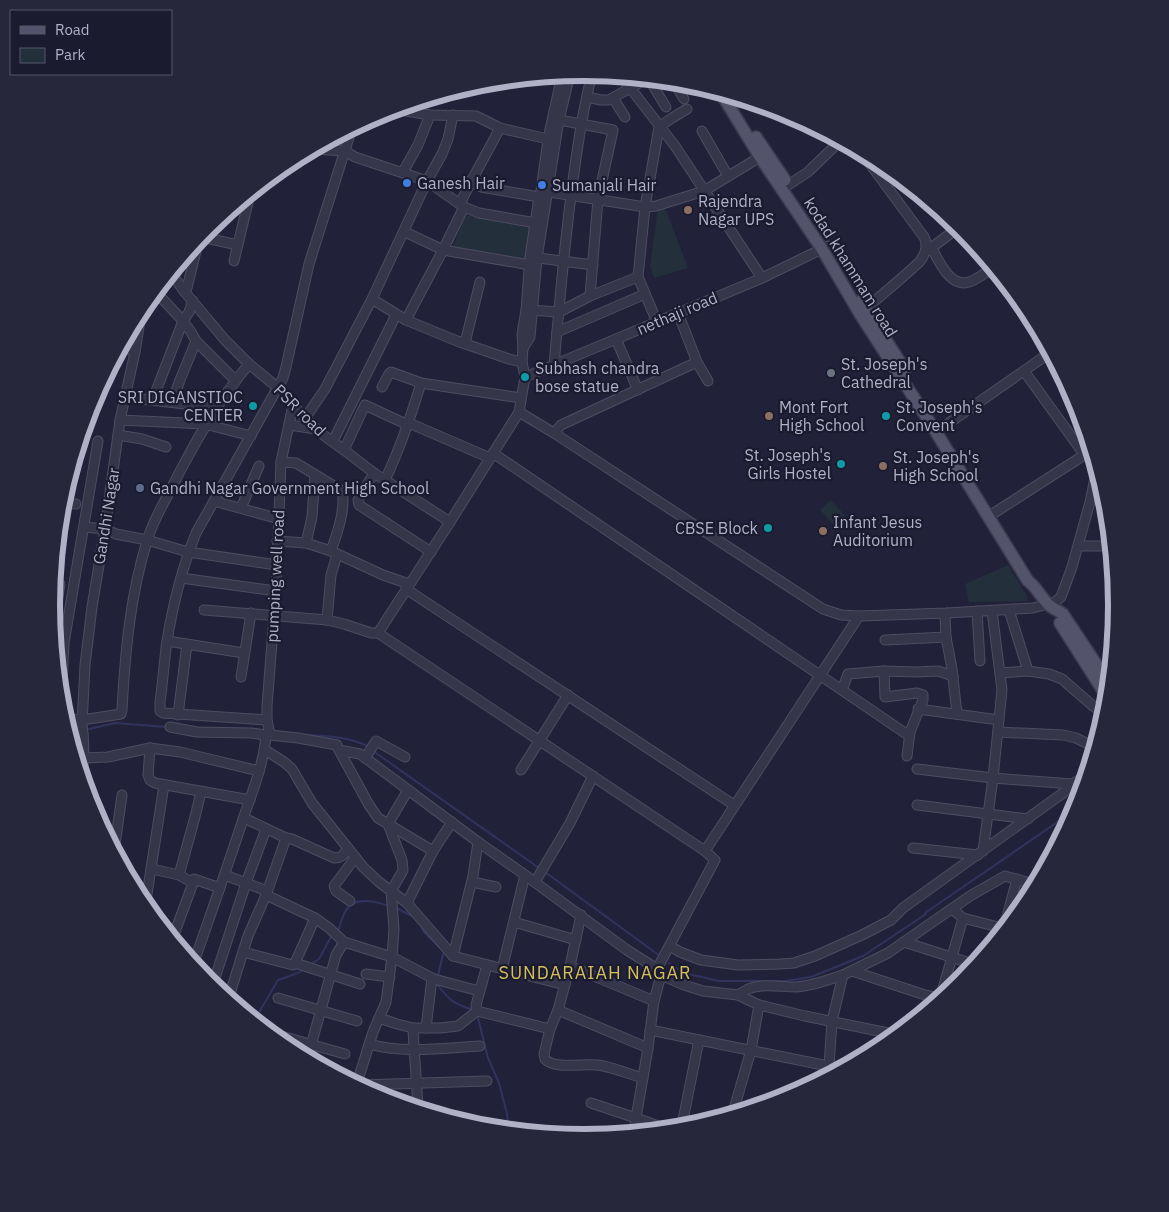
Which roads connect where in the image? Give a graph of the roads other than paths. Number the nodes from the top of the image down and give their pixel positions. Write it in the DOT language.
graph roads {
  1 [pos="590,81"];
  2 [pos="561,82"];
  3 [pos="568,82"];
  4 [pos="631,84"];
  5 [pos="628,85"];
  6 [pos="651,86"];
  7 [pos="678,90"];
  8 [pos="587,97"];
  9 [pos="614,98"];
  10 [pos="684,99"];
  11 [pos="726,101"];
  12 [pos="735,103"];
  13 [pos="666,108"];
  14 [pos="687,109"];
  15 [pos="409,111"];
  16 [pos="430,115"];
  17 [pos="453,115"];
  18 [pos="625,117"];
  19 [pos="556,120"];
  20 [pos="581,124"];
  21 [pos="659,127"];
  22 [pos="500,128"];
  23 [pos="702,132"];
  24 [pos="349,138"];
  25 [pos="548,139"];
  26 [pos="835,146"];
  27 [pos="326,150"];
  28 [pos="345,152"];
  29 [pos="760,157"];
  30 [pos="873,168"];
  31 [pos="404,172"];
  32 [pos="728,176"];
  33 [pos="427,181"];
  34 [pos="470,181"];
  35 [pos="788,184"];
  36 [pos="704,191"];
  37 [pos="543,193"];
  38 [pos="571,196"];
  39 [pos="598,199"];
  40 [pos="247,205"];
  41 [pos="462,205"];
  42 [pos="645,207"];
  43 [pos="536,223"];
  44 [pos="405,232"];
  45 [pos="952,232"];
  46 [pos="209,240"];
  47 [pos="238,245"];
  48 [pos="825,248"];
  49 [pos="443,250"];
  50 [pos="928,250"];
  51 [pos="196,254"];
  52 [pos="532,260"];
  53 [pos="234,261"];
  54 [pos="563,261"];
  55 [pos="593,265"];
  56 [pos="988,271"];
  57 [pos="638,277"];
  58 [pos="175,278"];
  59 [pos="762,278"];
  60 [pos="480,282"];
  61 [pos="184,291"];
  62 [pos="645,294"];
  63 [pos="590,296"];
  64 [pos="161,297"];
  65 [pos="372,299"];
  66 [pos="193,301"];
  67 [pos="529,310"];
  68 [pos="863,311"];
  69 [pos="559,312"];
  70 [pos="678,313"];
  71 [pos="396,315"];
  72 [pos="406,320"];
  73 [pos="182,321"];
  74 [pos="657,322"];
  75 [pos="138,330"];
  76 [pos="557,332"];
  77 [pos="616,339"];
  78 [pos="196,340"];
  79 [pos="464,343"];
  80 [pos="128,349"];
  81 [pos="135,352"];
  82 [pos="1045,356"];
  83 [pos="522,362"];
  84 [pos="697,362"];
  85 [pos="249,364"];
  86 [pos="554,365"];
  87 [pos="1024,371"];
  88 [pos="525,377"];
  89 [pos="236,380"];
  90 [pos="708,380"];
  91 [pos="421,383"];
  92 [pos="278,387"];
  93 [pos="382,387"];
  94 [pos="638,390"];
  95 [pos="125,397"];
  96 [pos="521,398"];
  97 [pos="153,399"];
  98 [pos="172,402"];
  99 [pos="293,405"];
  100 [pos="215,409"];
  101 [pos="519,412"];
  102 [pos="304,417"];
  103 [pos="120,420"];
  104 [pos="205,424"];
  105 [pos="408,424"];
  106 [pos="289,425"];
  107 [pos="316,429"];
  108 [pos="938,430"];
  109 [pos="554,432"];
  110 [pos="118,435"];
  111 [pos="251,436"];
  112 [pos="333,441"];
  113 [pos="98,442"];
  114 [pos="166,447"];
  115 [pos="1084,447"];
  116 [pos="344,450"];
  117 [pos="1086,453"];
  118 [pos="491,456"];
  119 [pos="281,462"];
  120 [pos="259,466"];
  121 [pos="374,473"];
  122 [pos="315,475"];
  123 [pos="385,480"];
  124 [pos="1094,482"];
  125 [pos="214,501"];
  126 [pos="70,504"];
  127 [pos="76,504"];
  128 [pos="241,508"];
  129 [pos="994,513"];
  130 [pos="279,519"];
  131 [pos="450,522"];
  132 [pos="84,527"];
  133 [pos="104,529"];
  134 [pos="147,540"];
  135 [pos="277,541"];
  136 [pos="306,543"];
  137 [pos="1078,546"];
  138 [pos="1106,546"];
  139 [pos="188,552"];
  140 [pos="431,552"];
  141 [pos="334,553"];
  142 [pos="277,565"];
  143 [pos="181,578"];
  144 [pos="1034,585"];
  145 [pos="408,587"];
  146 [pos="276,590"];
  147 [pos="1050,606"];
  148 [pos="204,610"];
  149 [pos="1008,610"];
  150 [pos="977,611"];
  151 [pos="992,611"];
  152 [pos="251,613"];
  153 [pos="947,613"];
  154 [pos="274,616"];
  155 [pos="859,616"];
  156 [pos="327,620"];
  157 [pos="378,633"];
  158 [pos="946,638"];
  159 [pos="885,640"];
  160 [pos="167,641"];
  161 [pos="187,644"];
  162 [pos="244,653"];
  163 [pos="980,661"];
  164 [pos="63,663"];
  165 [pos="884,670"];
  166 [pos="1028,671"];
  167 [pos="1000,673"];
  168 [pos="820,675"];
  169 [pos="953,676"];
  170 [pos="1105,676"];
  171 [pos="241,677"];
  172 [pos="842,690"];
  173 [pos="1102,691"];
  174 [pos="568,695"];
  175 [pos="918,710"];
  176 [pos="1099,710"];
  177 [pos="957,714"];
  178 [pos="178,715"];
  179 [pos="999,720"];
  180 [pos="74,723"];
  181 [pos="83,727"];
  182 [pos="170,727"];
  183 [pos="268,731"];
  184 [pos="910,732"];
  185 [pos="998,732"];
  186 [pos="538,740"];
  187 [pos="1090,745"];
  188 [pos="150,748"];
  189 [pos="265,750"];
  190 [pos="339,750"];
  191 [pos="369,752"];
  192 [pos="907,756"];
  193 [pos="404,757"];
  194 [pos="84,758"];
  195 [pos="917,769"];
  196 [pos="521,770"];
  197 [pos="259,771"];
  198 [pos="593,776"];
  199 [pos="993,778"];
  200 [pos="1079,779"];
  201 [pos="1072,784"];
  202 [pos="164,785"];
  203 [pos="408,790"];
  204 [pos="201,792"];
  205 [pos="122,795"];
  206 [pos="250,800"];
  207 [pos="734,805"];
  208 [pos="917,805"];
  209 [pos="988,814"];
  210 [pos="244,818"];
  211 [pos="1028,819"];
  212 [pos="452,822"];
  213 [pos="388,824"];
  214 [pos="266,829"];
  215 [pos="286,838"];
  216 [pos="116,841"];
  217 [pos="478,842"];
  218 [pos="348,848"];
  219 [pos="913,848"];
  220 [pos="433,851"];
  221 [pos="705,851"];
  222 [pos="980,853"];
  223 [pos="355,858"];
  224 [pos="152,869"];
  225 [pos="525,874"];
  226 [pos="179,875"];
  227 [pos="225,875"];
  228 [pos="1016,879"];
  229 [pos="472,882"];
  230 [pos="535,882"];
  231 [pos="193,883"];
  232 [pos="246,883"];
  233 [pos="1030,883"];
  234 [pos="496,887"];
  235 [pos="220,888"];
  236 [pos="266,893"];
  237 [pos="392,895"];
  238 [pos="147,896"];
  239 [pos="350,901"];
  240 [pos="407,903"];
  241 [pos="952,909"];
  242 [pos="581,915"];
  243 [pos="1007,916"];
  244 [pos="314,918"];
  245 [pos="963,918"];
  246 [pos="514,922"];
  247 [pos="998,928"];
  248 [pos="175,933"];
  249 [pos="576,940"];
  250 [pos="344,942"];
  251 [pos="904,942"];
  252 [pos="670,946"];
  253 [pos="243,952"];
  254 [pos="453,956"];
  255 [pos="392,957"];
  256 [pos="196,958"];
  257 [pos="952,958"];
  258 [pos="969,963"];
  259 [pos="487,964"];
  260 [pos="302,966"];
  261 [pos="570,966"];
  262 [pos="502,969"];
  263 [pos="659,969"];
  264 [pos="852,971"];
  265 [pos="331,974"];
  266 [pos="366,974"];
  267 [pos="843,975"];
  268 [pos="390,977"];
  269 [pos="215,978"];
  270 [pos="432,978"];
  271 [pos="360,984"];
  272 [pos="565,986"];
  273 [pos="944,987"];
  274 [pos="480,990"];
  275 [pos="230,992"];
  276 [pos="738,995"];
  277 [pos="933,997"];
  278 [pos="278,998"];
  279 [pos="654,1001"];
  280 [pos="759,1005"];
  281 [pos="321,1010"];
  282 [pos="558,1010"];
  283 [pos="477,1011"];
  284 [pos="379,1018"];
  285 [pos="357,1021"];
  286 [pos="832,1021"];
  287 [pos="413,1028"];
  288 [pos="426,1028"];
  289 [pos="550,1030"];
  290 [pos="650,1030"];
  291 [pos="889,1033"];
  292 [pos="289,1039"];
  293 [pos="699,1040"];
  294 [pos="369,1044"];
  295 [pos="311,1046"];
  296 [pos="480,1046"];
  297 [pos="648,1048"];
  298 [pos="414,1050"];
  299 [pos="751,1050"];
  300 [pos="309,1052"];
  301 [pos="344,1054"];
  302 [pos="829,1066"];
  303 [pos="834,1067"];
  304 [pos="358,1078"];
  305 [pos="643,1078"];
  306 [pos="487,1081"];
  307 [pos="417,1082"];
  308 [pos="371,1084"];
  309 [pos="591,1103"];
  310 [pos="418,1104"];
  311 [pos="734,1109"];
  312 [pos="636,1118"];
  313 [pos="683,1121"];
  314 [pos="656,1125"];
  315 [pos="635,1128"];
  1 -- 8 [label="street"];
  2 -- 19 [label="street"];
  3 -- 19 [label="street"];
  4 -- 5 [label="street"];
  5 -- 9 [label="street"];
  5 -- 21 [label="street"];
  6 -- 13 [label="street"];
  7 -- 10 [label="street"];
  8 -- 9 [label="street"];
  8 -- 20 [label="street"];
  9 -- 18 [label="street"];
  11 -- 29 [label="main road, kodad khammam road"];
  12 -- 35 [label="main road, kodad khammam road"];
  14 -- 21 [label="street"];
  15 -- 16 [label="street"];
  16 -- 17 [label="street"];
  16 -- 31 [label="street"];
  17 -- 22 [label="street"];
  17 -- 33 [label="street"];
  19 -- 20 [label="street"];
  19 -- 25 [label="street"];
  19 -- 37 [label="street"];
  20 -- 38 [label="street"];
  20 -- 39 [label="street"];
  21 -- 36 [label="street"];
  21 -- 42 [label="street"];
  22 -- 25 [label="street"];
  22 -- 34 [label="street"];
  23 -- 32 [label="street"];
  24 -- 28 [label="street"];
  25 -- 37 [label="street"];
  26 -- 35 [label="street"];
  27 -- 28 [label="street"];
  28 -- 31 [label="street"];
  28 -- 92 [label="street"];
  29 -- 32 [label="street"];
  29 -- 48 [label="main road, kodad khammam road"];
  30 -- 50 [label="street"];
  31 -- 33 [label="street"];
  32 -- 36 [label="street"];
  33 -- 41 [label="street"];
  33 -- 44 [label="street"];
  34 -- 37 [label="street"];
  34 -- 41 [label="street"];
  35 -- 48 [label="main road, kodad khammam road"];
  36 -- 42 [label="street"];
  36 -- 59 [label="street"];
  37 -- 38 [label="street"];
  37 -- 43 [label="street"];
  37 -- 52 [label="street"];
  38 -- 39 [label="street"];
  38 -- 54 [label="street"];
  39 -- 42 [label="street"];
  39 -- 55 [label="street"];
  40 -- 47 [label="street"];
  41 -- 43 [label="street"];
  41 -- 49 [label="street"];
  42 -- 57 [label="street"];
  43 -- 52 [label="street"];
  44 -- 49 [label="street"];
  44 -- 65 [label="street"];
  45 -- 50 [label="street"];
  46 -- 47 [label="street"];
  47 -- 53 [label="street"];
  48 -- 59 [label="street, nethaji road"];
  48 -- 68 [label="main road, kodad khammam road"];
  49 -- 52 [label="street"];
  49 -- 72 [label="street"];
  50 -- 56 [label="street"];
  50 -- 68 [label="street"];
  51 -- 61 [label="street"];
  52 -- 54 [label="street"];
  52 -- 67 [label="street"];
  54 -- 55 [label="street"];
  54 -- 69 [label="street"];
  55 -- 63 [label="street"];
  57 -- 62 [label="street"];
  57 -- 63 [label="street"];
  58 -- 61 [label="street, PSR road"];
  59 -- 70 [label="street, nethaji road"];
  60 -- 79 [label="street"];
  61 -- 66 [label="street, PSR road"];
  62 -- 74 [label="street"];
  62 -- 76 [label="street"];
  63 -- 69 [label="street"];
  64 -- 73 [label="street"];
  65 -- 71 [label="street"];
  65 -- 102 [label="street"];
  66 -- 73 [label="street"];
  66 -- 85 [label="street, PSR road"];
  67 -- 69 [label="street"];
  67 -- 83 [label="street"];
  68 -- 108 [label="main road, kodad khammam road"];
  69 -- 76 [label="street"];
  70 -- 74 [label="street, nethaji road"];
  70 -- 84 [label="street"];
  71 -- 72 [label="street"];
  71 -- 112 [label="street"];
  72 -- 79 [label="street"];
  73 -- 78 [label="street"];
  73 -- 97 [label="street"];
  74 -- 77 [label="street, nethaji road"];
  75 -- 81 [label="street, Gandhi Nagar"];
  76 -- 86 [label="street"];
  77 -- 86 [label="street, nethaji road"];
  77 -- 94 [label="street"];
  78 -- 89 [label="street"];
  78 -- 98 [label="street"];
  79 -- 83 [label="street"];
  80 -- 81 [label="street"];
  81 -- 95 [label="street, Gandhi Nagar"];
  82 -- 87 [label="street"];
  83 -- 88 [label="street"];
  84 -- 90 [label="street"];
  84 -- 94 [label="street"];
  85 -- 89 [label="street"];
  85 -- 92 [label="street, PSR road"];
  86 -- 88 [label="street, nethaji road"];
  87 -- 108 [label="street"];
  87 -- 115 [label="street"];
  88 -- 96 [label="street"];
  89 -- 100 [label="street"];
  91 -- 93 [label="street"];
  91 -- 96 [label="street"];
  91 -- 105 [label="street"];
  92 -- 99 [label="street, PSR road"];
  92 -- 111 [label="street"];
  94 -- 109 [label="street"];
  95 -- 97 [label="street"];
  95 -- 103 [label="street, Gandhi Nagar"];
  96 -- 101 [label="street"];
  97 -- 98 [label="street"];
  98 -- 100 [label="street"];
  99 -- 102 [label="street, PSR road"];
  99 -- 106 [label="street, pumping well road"];
  100 -- 104 [label="street"];
  101 -- 109 [label="street"];
  101 -- 118 [label="street"];
  102 -- 107 [label="street, PSR road"];
  103 -- 104 [label="street"];
  103 -- 110 [label="street, Gandhi Nagar"];
  104 -- 111 [label="street"];
  104 -- 134 [label="street"];
  105 -- 116 [label="street"];
  105 -- 118 [label="street"];
  105 -- 123 [label="street"];
  106 -- 107 [label="street"];
  106 -- 119 [label="street, pumping well road"];
  107 -- 112 [label="street, PSR road"];
  108 -- 129 [label="main road, kodad khammam road"];
  108 -- 144 [label="main road, kodad khammam road"];
  109 -- 155 [label="street"];
  110 -- 114 [label="street"];
  110 -- 133 [label="street, Gandhi Nagar"];
  111 -- 125 [label="street"];
  112 -- 116 [label="street, PSR road"];
  113 -- 132 [label="street"];
  116 -- 121 [label="street, PSR road"];
  117 -- 129 [label="street"];
  118 -- 131 [label="street"];
  118 -- 168 [label="street"];
  119 -- 122 [label="street"];
  119 -- 130 [label="street, pumping well road"];
  120 -- 128 [label="street"];
  121 -- 123 [label="street, PSR road"];
  121 -- 140 [label="street"];
  122 -- 136 [label="street"];
  122 -- 141 [label="street"];
  123 -- 131 [label="street, PSR road"];
  124 -- 137 [label="street"];
  125 -- 128 [label="street"];
  125 -- 139 [label="street"];
  126 -- 127 [label="street"];
  128 -- 130 [label="street"];
  129 -- 144 [label="main road, kodad khammam road"];
  130 -- 135 [label="street, pumping well road"];
  131 -- 140 [label="street"];
  132 -- 133 [label="street"];
  132 -- 164 [label="street"];
  133 -- 134 [label="street"];
  133 -- 181 [label="street, Gandhi Nagar"];
  134 -- 139 [label="street"];
  134 -- 181 [label="street"];
  135 -- 136 [label="street"];
  135 -- 142 [label="street, pumping well road"];
  136 -- 141 [label="street"];
  137 -- 138 [label="street"];
  137 -- 147 [label="street"];
  139 -- 142 [label="street"];
  139 -- 143 [label="street"];
  140 -- 145 [label="street"];
  141 -- 145 [label="street"];
  141 -- 156 [label="street"];
  142 -- 146 [label="street, pumping well road"];
  143 -- 146 [label="street"];
  143 -- 160 [label="street"];
  144 -- 147 [label="main road, kodad khammam road"];
  145 -- 157 [label="street"];
  145 -- 174 [label="street"];
  146 -- 154 [label="street, pumping well road"];
  147 -- 149 [label="street"];
  147 -- 170 [label="main road"];
  147 -- 173 [label="main road"];
  148 -- 152 [label="street"];
  149 -- 151 [label="street"];
  149 -- 166 [label="street"];
  150 -- 151 [label="street"];
  150 -- 153 [label="street"];
  150 -- 163 [label="street"];
  151 -- 167 [label="street"];
  152 -- 154 [label="street"];
  152 -- 162 [label="street"];
  153 -- 155 [label="street"];
  153 -- 158 [label="street"];
  154 -- 156 [label="street"];
  154 -- 183 [label="street, pumping well road"];
  155 -- 168 [label="street"];
  156 -- 157 [label="street"];
  157 -- 186 [label="street"];
  158 -- 159 [label="street"];
  158 -- 169 [label="street"];
  160 -- 161 [label="street"];
  160 -- 178 [label="street"];
  161 -- 162 [label="street"];
  161 -- 178 [label="street"];
  162 -- 171 [label="street"];
  165 -- 169 [label="street"];
  165 -- 172 [label="street"];
  165 -- 175 [label="street"];
  166 -- 167 [label="street"];
  166 -- 176 [label="street"];
  167 -- 179 [label="street"];
  168 -- 172 [label="street"];
  168 -- 207 [label="street"];
  169 -- 177 [label="street"];
  172 -- 184 [label="street"];
  174 -- 186 [label="street"];
  174 -- 207 [label="street"];
  175 -- 177 [label="street"];
  175 -- 184 [label="street"];
  177 -- 179 [label="street"];
  178 -- 183 [label="street"];
  179 -- 185 [label="street"];
  180 -- 181 [label="street"];
  181 -- 194 [label="street, Gandhi Nagar"];
  182 -- 183 [label="street"];
  183 -- 189 [label="street, pumping well road"];
  183 -- 190 [label="street"];
  184 -- 192 [label="street"];
  185 -- 187 [label="street"];
  185 -- 199 [label="street"];
  186 -- 196 [label="street"];
  186 -- 198 [label="street"];
  188 -- 194 [label="street"];
  188 -- 197 [label="street"];
  188 -- 202 [label="street"];
  189 -- 197 [label="street, pumping well road"];
  189 -- 218 [label="street"];
  190 -- 191 [label="street"];
  190 -- 213 [label="street"];
  191 -- 193 [label="street"];
  191 -- 203 [label="street"];
  195 -- 199 [label="street"];
  197 -- 206 [label="street, pumping well road"];
  198 -- 221 [label="street"];
  198 -- 230 [label="street"];
  199 -- 201 [label="street"];
  199 -- 209 [label="street"];
  200 -- 201 [label="street"];
  201 -- 211 [label="street"];
  202 -- 204 [label="street"];
  202 -- 224 [label="street"];
  203 -- 212 [label="street"];
  203 -- 213 [label="street"];
  204 -- 206 [label="street"];
  204 -- 226 [label="street"];
  205 -- 216 [label="street"];
  206 -- 210 [label="street, pumping well road"];
  207 -- 221 [label="street"];
  208 -- 209 [label="street"];
  209 -- 211 [label="street"];
  209 -- 222 [label="street"];
  210 -- 214 [label="street"];
  210 -- 227 [label="street, pumping well road"];
  211 -- 222 [label="street"];
  212 -- 217 [label="street"];
  212 -- 220 [label="street"];
  213 -- 220 [label="street"];
  213 -- 237 [label="street"];
  214 -- 215 [label="street"];
  214 -- 232 [label="street"];
  215 -- 218 [label="street"];
  215 -- 236 [label="street"];
  217 -- 225 [label="street"];
  217 -- 229 [label="street"];
  218 -- 223 [label="street"];
  219 -- 222 [label="street"];
  220 -- 240 [label="street"];
  221 -- 252 [label="street"];
  222 -- 252 [label="street"];
  223 -- 237 [label="street"];
  223 -- 239 [label="street"];
  224 -- 226 [label="street"];
  224 -- 238 [label="street"];
  225 -- 230 [label="street"];
  225 -- 246 [label="street"];
  226 -- 231 [label="street"];
  227 -- 232 [label="street"];
  227 -- 235 [label="street, pumping well road"];
  228 -- 233 [label="street"];
  228 -- 241 [label="street"];
  228 -- 243 [label="street"];
  229 -- 234 [label="street"];
  229 -- 254 [label="street"];
  230 -- 242 [label="street"];
  231 -- 235 [label="street"];
  231 -- 248 [label="street"];
  232 -- 236 [label="street"];
  232 -- 269 [label="street"];
  235 -- 256 [label="street, pumping well road"];
  236 -- 244 [label="street"];
  236 -- 253 [label="street"];
  237 -- 240 [label="street"];
  237 -- 255 [label="street"];
  240 -- 254 [label="street"];
  241 -- 245 [label="street"];
  241 -- 251 [label="street"];
  242 -- 249 [label="street"];
  242 -- 263 [label="street"];
  244 -- 250 [label="street"];
  244 -- 260 [label="street"];
  245 -- 247 [label="street"];
  245 -- 257 [label="street"];
  246 -- 249 [label="street"];
  246 -- 262 [label="street"];
  249 -- 261 [label="street"];
  250 -- 255 [label="street"];
  250 -- 265 [label="street"];
  251 -- 257 [label="street"];
  251 -- 264 [label="street"];
  252 -- 263 [label="street"];
  253 -- 260 [label="street"];
  253 -- 275 [label="street"];
  254 -- 259 [label="street"];
  255 -- 268 [label="street"];
  255 -- 270 [label="street"];
  257 -- 258 [label="street"];
  257 -- 273 [label="street"];
  259 -- 262 [label="street"];
  259 -- 274 [label="street"];
  260 -- 265 [label="street"];
  261 -- 272 [label="street"];
  261 -- 279 [label="street"];
  262 -- 272 [label="street"];
  263 -- 276 [label="street"];
  263 -- 279 [label="street"];
  264 -- 267 [label="street"];
  264 -- 277 [label="street"];
  265 -- 271 [label="street"];
  265 -- 281 [label="street"];
  266 -- 268 [label="street"];
  267 -- 276 [label="street"];
  267 -- 286 [label="street"];
  268 -- 284 [label="street"];
  270 -- 274 [label="street"];
  270 -- 288 [label="street"];
  272 -- 282 [label="street"];
  274 -- 283 [label="street"];
  276 -- 280 [label="street"];
  278 -- 281 [label="street"];
  279 -- 290 [label="street"];
  280 -- 286 [label="street"];
  280 -- 299 [label="street"];
  281 -- 285 [label="street"];
  281 -- 295 [label="street"];
  282 -- 289 [label="street"];
  282 -- 297 [label="street"];
  283 -- 288 [label="street"];
  283 -- 289 [label="street"];
  284 -- 287 [label="street"];
  284 -- 294 [label="street"];
  286 -- 291 [label="street"];
  286 -- 302 [label="street"];
  287 -- 288 [label="street"];
  287 -- 298 [label="street"];
  289 -- 305 [label="street"];
  290 -- 293 [label="street"];
  290 -- 297 [label="street"];
  292 -- 295 [label="street"];
  293 -- 299 [label="street"];
  293 -- 313 [label="street"];
  294 -- 298 [label="street"];
  294 -- 304 [label="street"];
  295 -- 300 [label="street"];
  295 -- 301 [label="street"];
  296 -- 298 [label="street"];
  297 -- 305 [label="street"];
  298 -- 307 [label="street"];
  299 -- 302 [label="street"];
  299 -- 311 [label="street"];
  302 -- 303 [label="street"];
  305 -- 312 [label="street"];
  306 -- 307 [label="street"];
  307 -- 308 [label="street"];
  307 -- 310 [label="street"];
  309 -- 312 [label="street"];
  312 -- 314 [label="street"];
  312 -- 315 [label="street"];
}
